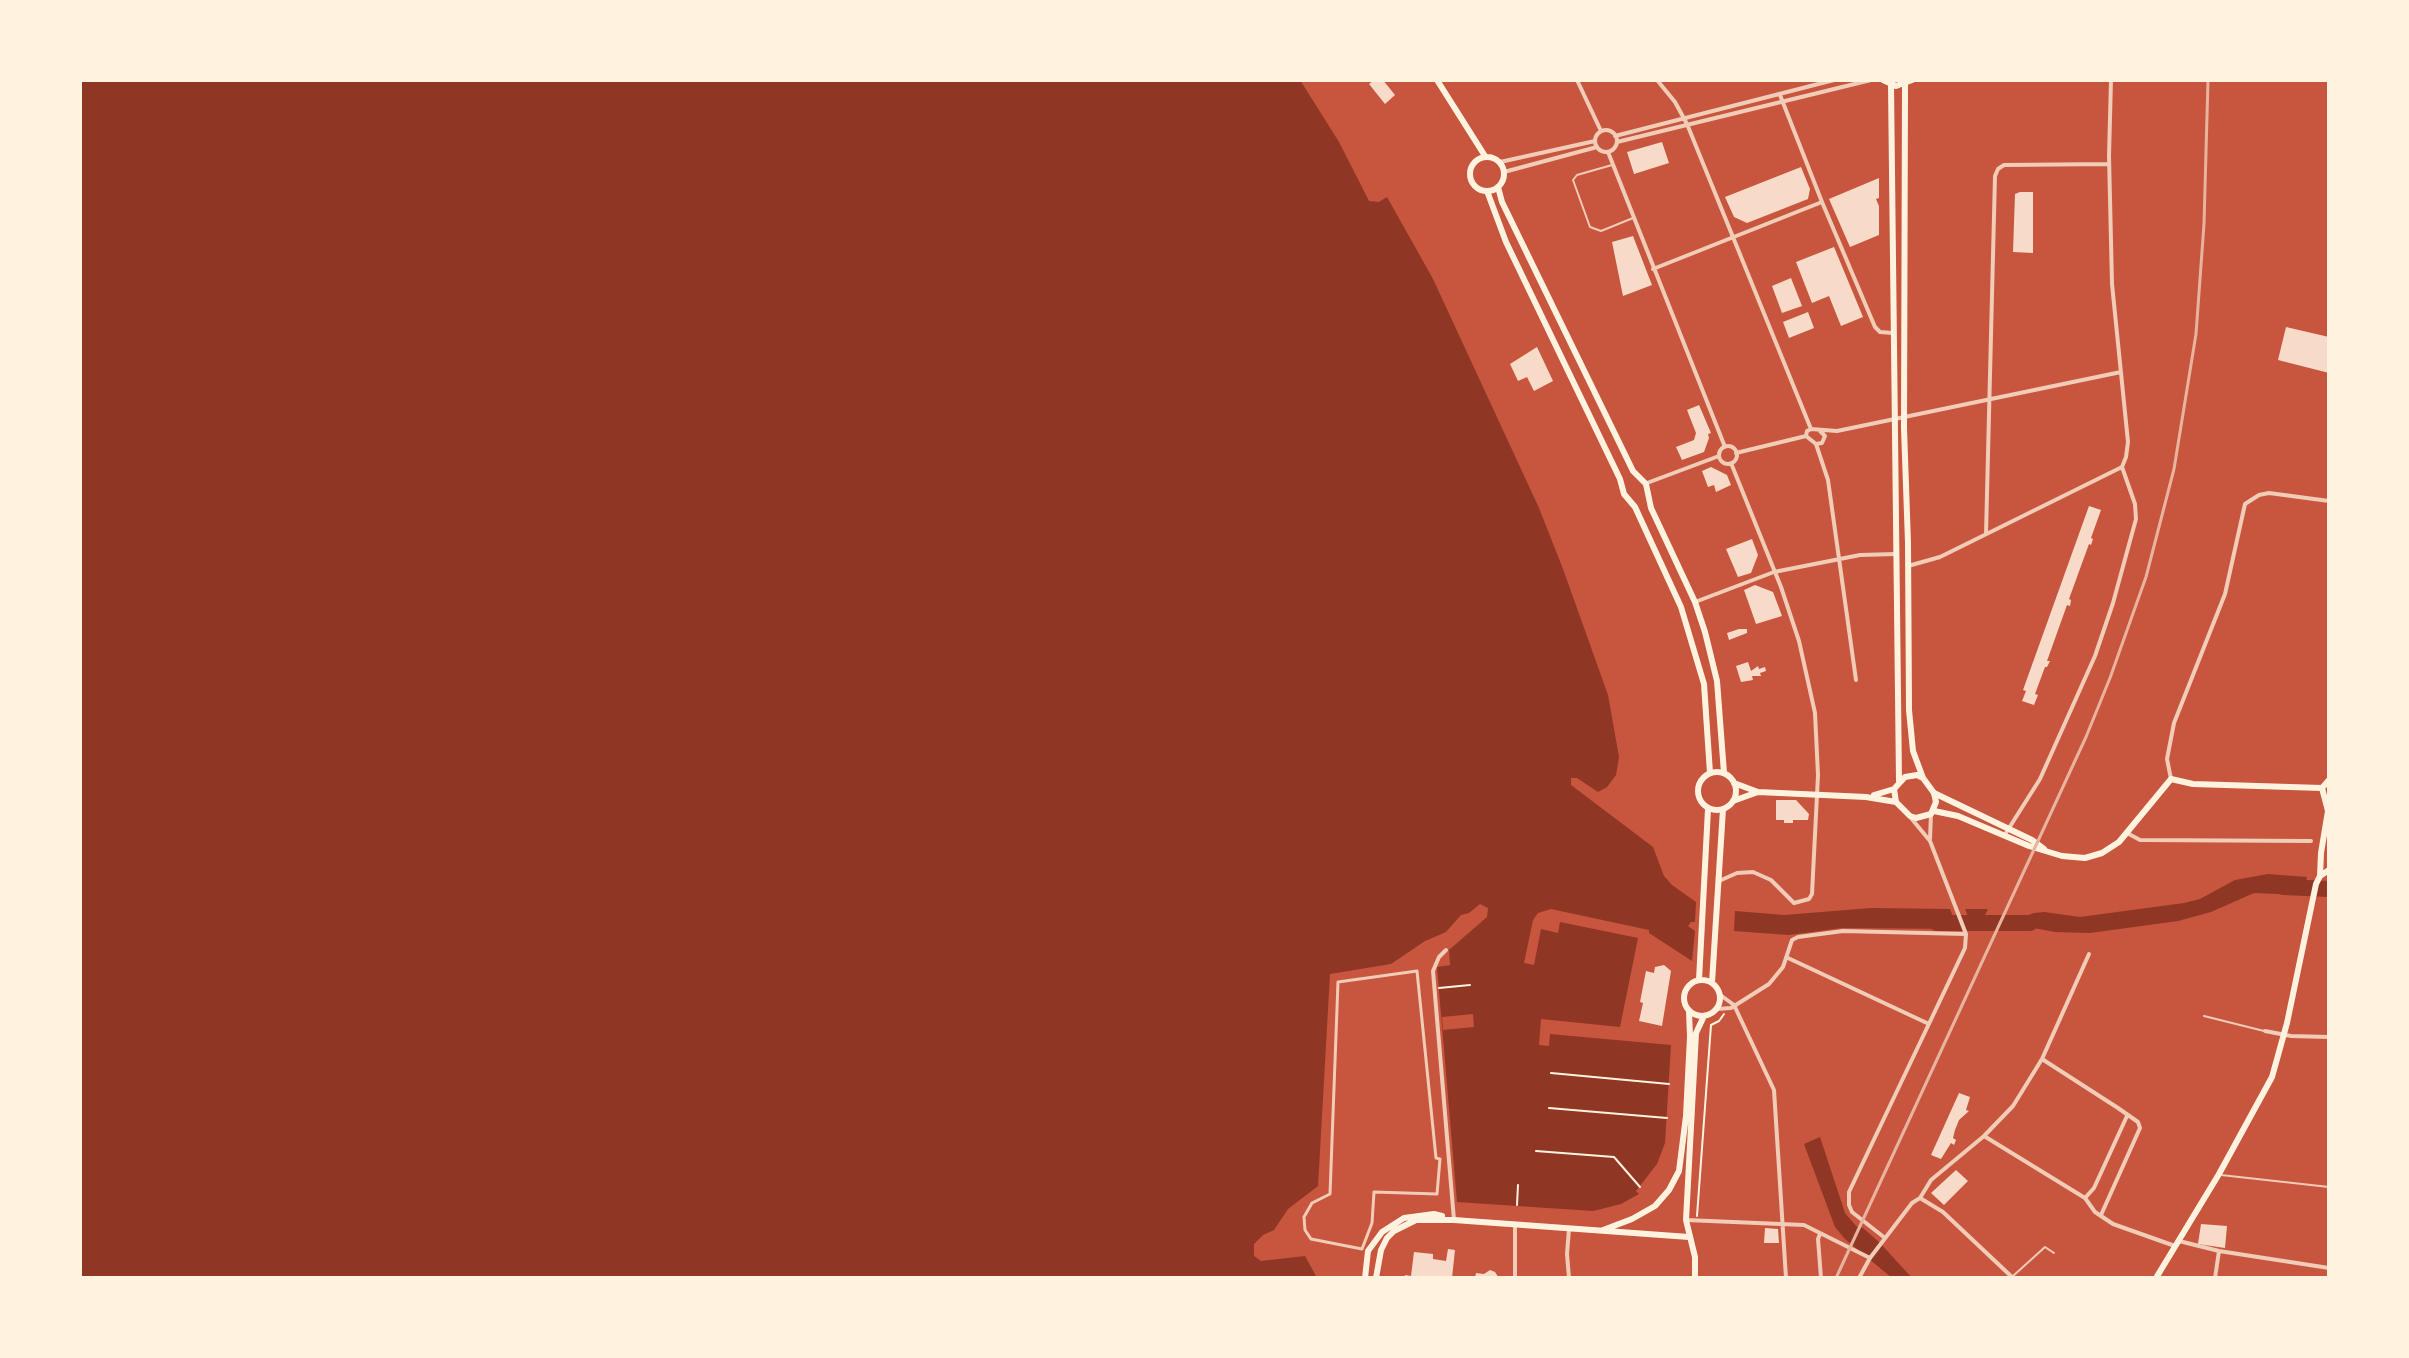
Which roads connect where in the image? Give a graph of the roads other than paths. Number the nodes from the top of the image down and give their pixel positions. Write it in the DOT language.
graph roads {
  1 [pos="1437,80"];
  2 [pos="1577,80"];
  3 [pos="1657,80"];
  4 [pos="1834,80"];
  5 [pos="1871,80"];
  6 [pos="1883,80"];
  7 [pos="2111,80"];
  8 [pos="1909,82"];
  9 [pos="1891,85"];
  10 [pos="1780,95"];
  11 [pos="1782,101"];
  12 [pos="1684,118"];
  13 [pos="1687,124"];
  14 [pos="1601,131"];
  15 [pos="1616,139"];
  16 [pos="1596,144"];
  17 [pos="1608,152"];
  18 [pos="1485,156"];
  19 [pos="1500,162"];
  20 [pos="2109,164"];
  21 [pos="1613,165"];
  22 [pos="1504,172"];
  23 [pos="1498,187"];
  24 [pos="1487,191"];
  25 [pos="1822,202"];
  26 [pos="1633,218"];
  27 [pos="1733,237"];
  28 [pos="1653,269"];
  29 [pos="1895,333"];
  30 [pos="2121,372"];
  31 [pos="1989,399"];
  32 [pos="1904,417"];
  33 [pos="1896,419"];
  34 [pos="1811,429"];
  35 [pos="1820,431"];
  36 [pos="1837,431"];
  37 [pos="1806,436"];
  38 [pos="1825,440"];
  39 [pos="1816,444"];
  40 [pos="1725,447"];
  41 [pos="1736,453"];
  42 [pos="1719,456"];
  43 [pos="1731,463"];
  44 [pos="2122,467"];
  45 [pos="1639,478"];
  46 [pos="1646,484"];
  47 [pos="1623,486"];
  48 [pos="1646,493"];
  49 [pos="1630,499"];
  50 [pos="2329,501"];
  51 [pos="1986,534"];
  52 [pos="1896,554"];
  53 [pos="1839,559"];
  54 [pos="1908,566"];
  55 [pos="1774,572"];
  56 [pos="1695,602"];
  57 [pos="1856,680"];
  58 [pos="1710,773"];
  59 [pos="1724,773"];
  60 [pos="1923,778"];
  61 [pos="2171,779"];
  62 [pos="2329,780"];
  63 [pos="1899,781"];
  64 [pos="1734,783"];
  65 [pos="2322,788"];
  66 [pos="1894,789"];
  67 [pos="1758,792"];
  68 [pos="1934,793"];
  69 [pos="1818,795"];
  70 [pos="1866,797"];
  71 [pos="2328,798"];
  72 [pos="1733,801"];
  73 [pos="1896,802"];
  74 [pos="1708,809"];
  75 [pos="1723,809"];
  76 [pos="1933,812"];
  77 [pos="1910,816"];
  78 [pos="2006,832"];
  79 [pos="2127,833"];
  80 [pos="1930,841"];
  81 [pos="2311,841"];
  82 [pos="2326,844"];
  83 [pos="2321,858"];
  84 [pos="2329,868"];
  85 [pos="2320,877"];
  86 [pos="1719,881"];
  87 [pos="1966,933"];
  88 [pos="1446,950"];
  89 [pos="2089,954"];
  90 [pos="1788,958"];
  91 [pos="1417,971"];
  92 [pos="1699,980"];
  93 [pos="1712,983"];
  94 [pos="1719,994"];
  95 [pos="1734,1005"];
  96 [pos="1716,1009"];
  97 [pos="1689,1011"];
  98 [pos="1704,1016"];
  99 [pos="2204,1016"];
  100 [pos="1929,1024"];
  101 [pos="2265,1031"];
  102 [pos="2284,1035"];
  103 [pos="2329,1037"];
  104 [pos="2042,1059"];
  105 [pos="2127,1115"];
  106 [pos="1984,1136"];
  107 [pos="2219,1174"];
  108 [pos="2329,1187"];
  109 [pos="1920,1198"];
  110 [pos="2085,1198"];
  111 [pos="2101,1215"];
  112 [pos="1454,1220"];
  113 [pos="1686,1220"];
  114 [pos="1783,1224"];
  115 [pos="1515,1225"];
  116 [pos="1569,1229"];
  117 [pos="1601,1231"];
  118 [pos="1820,1234"];
  119 [pos="1689,1237"];
  120 [pos="1883,1240"];
  121 [pos="1375,1242"];
  122 [pos="2177,1244"];
  123 [pos="1381,1250"];
  124 [pos="2219,1251"];
  125 [pos="2054,1253"];
  126 [pos="1870,1258"];
  127 [pos="2329,1268"];
  128 [pos="1730,1277"];
  129 [pos="1786,1277"];
  130 [pos="2012,1277"];
  131 [pos="1365,1278"];
  132 [pos="1376,1278"];
  133 [pos="1515,1278"];
  134 [pos="1569,1278"];
  135 [pos="1695,1278"];
  136 [pos="1821,1278"];
  137 [pos="1859,1278"];
  138 [pos="2156,1278"];
  139 [pos="2215,1278"];
  1 -- 18 [label="main road"];
  2 -- 14 [label="street"];
  3 -- 12 [label="street"];
  4 -- 10 [label="street"];
  5 -- 11 [label="street"];
  6 -- 9 [label="main road"];
  7 -- 20 [label="street"];
  8 -- 9 [label="main road"];
  8 -- 32 [label="main road"];
  9 -- 29 [label="main road"];
  10 -- 11 [label="street"];
  10 -- 12 [label="street"];
  11 -- 13 [label="street"];
  11 -- 25 [label="street"];
  12 -- 13 [label="street"];
  12 -- 15 [label="street"];
  13 -- 15 [label="street"];
  13 -- 27 [label="street"];
  14 -- 15 [label="street"];
  14 -- 16 [label="street"];
  15 -- 17 [label="street"];
  16 -- 17 [label="street"];
  16 -- 19 [label="street"];
  16 -- 22 [label="street"];
  17 -- 21 [label="street"];
  18 -- 19 [label="main road"];
  18 -- 24 [label="main road"];
  19 -- 22 [label="main road"];
  20 -- 30 [label="street"];
  20 -- 31 [label="street"];
  21 -- 26 [label="street"];
  21 -- 26 [label="lane"];
  22 -- 23 [label="main road"];
  23 -- 24 [label="main road"];
  23 -- 45 [label="main road"];
  24 -- 47 [label="main road"];
  25 -- 27 [label="street"];
  25 -- 29 [label="street"];
  26 -- 28 [label="street"];
  27 -- 28 [label="street"];
  27 -- 34 [label="street"];
  28 -- 40 [label="street"];
  29 -- 33 [label="main road"];
  30 -- 31 [label="street"];
  30 -- 44 [label="street"];
  31 -- 32 [label="street"];
  31 -- 51 [label="street"];
  32 -- 33 [label="street"];
  32 -- 54 [label="main road"];
  33 -- 36 [label="street"];
  33 -- 52 [label="main road"];
  34 -- 35 [label="street"];
  34 -- 37 [label="street"];
  35 -- 36 [label="street"];
  35 -- 38 [label="street"];
  36 -- 38 [label="street"];
  37 -- 39 [label="street"];
  37 -- 41 [label="street"];
  38 -- 39 [label="street"];
  39 -- 53 [label="street"];
  40 -- 41 [label="street"];
  40 -- 42 [label="street"];
  41 -- 43 [label="street"];
  42 -- 43 [label="street"];
  42 -- 46 [label="street"];
  43 -- 55 [label="street"];
  44 -- 51 [label="street"];
  44 -- 78 [label="street"];
  45 -- 46 [label="main road"];
  45 -- 47 [label="main road"];
  46 -- 48 [label="main road"];
  47 -- 49 [label="main road"];
  48 -- 49 [label="main road"];
  48 -- 56 [label="main road"];
  49 -- 58 [label="main road"];
  50 -- 61 [label="street"];
  51 -- 54 [label="street"];
  52 -- 53 [label="street"];
  52 -- 63 [label="main road"];
  53 -- 55 [label="street"];
  53 -- 57 [label="street"];
  54 -- 60 [label="main road"];
  55 -- 56 [label="street"];
  55 -- 69 [label="street"];
  56 -- 59 [label="main road"];
  58 -- 59 [label="main road"];
  58 -- 74 [label="main road"];
  59 -- 64 [label="main road"];
  60 -- 63 [label="main road"];
  60 -- 68 [label="main road"];
  61 -- 65 [label="main road"];
  61 -- 79 [label="main road"];
  62 -- 65 [label="main road"];
  63 -- 66 [label="main road"];
  64 -- 67 [label="main road"];
  64 -- 72 [label="main road"];
  65 -- 71 [label="main road"];
  66 -- 70 [label="main road"];
  66 -- 73 [label="main road"];
  67 -- 69 [label="main road"];
  67 -- 72 [label="main road"];
  68 -- 76 [label="main road"];
  68 -- 78 [label="main road"];
  69 -- 70 [label="main road"];
  69 -- 86 [label="street"];
  70 -- 73 [label="main road"];
  71 -- 82 [label="main road"];
  72 -- 75 [label="main road"];
  73 -- 77 [label="main road"];
  74 -- 75 [label="main road"];
  74 -- 92 [label="main road"];
  75 -- 86 [label="main road"];
  76 -- 77 [label="main road"];
  76 -- 78 [label="main road"];
  76 -- 80 [label="street"];
  77 -- 80 [label="street"];
  78 -- 79 [label="main road"];
  79 -- 81 [label="street"];
  80 -- 87 [label="street"];
  82 -- 83 [label="main road"];
  83 -- 84 [label="main road"];
  83 -- 85 [label="main road"];
  84 -- 85 [label="main road"];
  85 -- 102 [label="main road"];
  86 -- 93 [label="main road"];
  87 -- 90 [label="street"];
  87 -- 100 [label="street"];
  88 -- 112 [label="street"];
  89 -- 104 [label="street"];
  90 -- 95 [label="street"];
  90 -- 100 [label="street"];
  91 -- 91 [label="street"];
  92 -- 93 [label="main road"];
  92 -- 97 [label="main road"];
  93 -- 94 [label="main road"];
  94 -- 95 [label="street"];
  94 -- 96 [label="main road"];
  95 -- 96 [label="street"];
  95 -- 114 [label="street"];
  96 -- 98 [label="main road"];
  97 -- 98 [label="main road"];
  97 -- 117 [label="main road"];
  98 -- 113 [label="main road"];
  99 -- 101 [label="lane"];
  100 -- 120 [label="street"];
  101 -- 102 [label="street"];
  102 -- 103 [label="street"];
  102 -- 107 [label="main road"];
  104 -- 105 [label="street"];
  104 -- 106 [label="street"];
  105 -- 110 [label="street"];
  105 -- 111 [label="street"];
  106 -- 109 [label="street"];
  106 -- 110 [label="street"];
  107 -- 108 [label="lane"];
  107 -- 122 [label="main road"];
  109 -- 120 [label="street"];
  109 -- 130 [label="street"];
  110 -- 111 [label="street"];
  111 -- 122 [label="street"];
  112 -- 115 [label="main road"];
  112 -- 121 [label="main road"];
  112 -- 123 [label="main road"];
  113 -- 114 [label="street"];
  113 -- 119 [label="main road"];
  114 -- 118 [label="street"];
  114 -- 129 [label="street"];
  115 -- 116 [label="main road"];
  115 -- 133 [label="street"];
  116 -- 117 [label="main road"];
  116 -- 134 [label="street"];
  117 -- 119 [label="main road"];
  118 -- 126 [label="street"];
  118 -- 136 [label="street"];
  119 -- 135 [label="main road"];
  120 -- 126 [label="street"];
  121 -- 123 [label="lane"];
  121 -- 131 [label="main road"];
  122 -- 124 [label="street"];
  122 -- 138 [label="main road"];
  123 -- 132 [label="main road"];
  124 -- 127 [label="street"];
  124 -- 139 [label="street"];
  125 -- 130 [label="lane"];
  126 -- 137 [label="street"];
  128 -- 129 [label="lane"];
}
